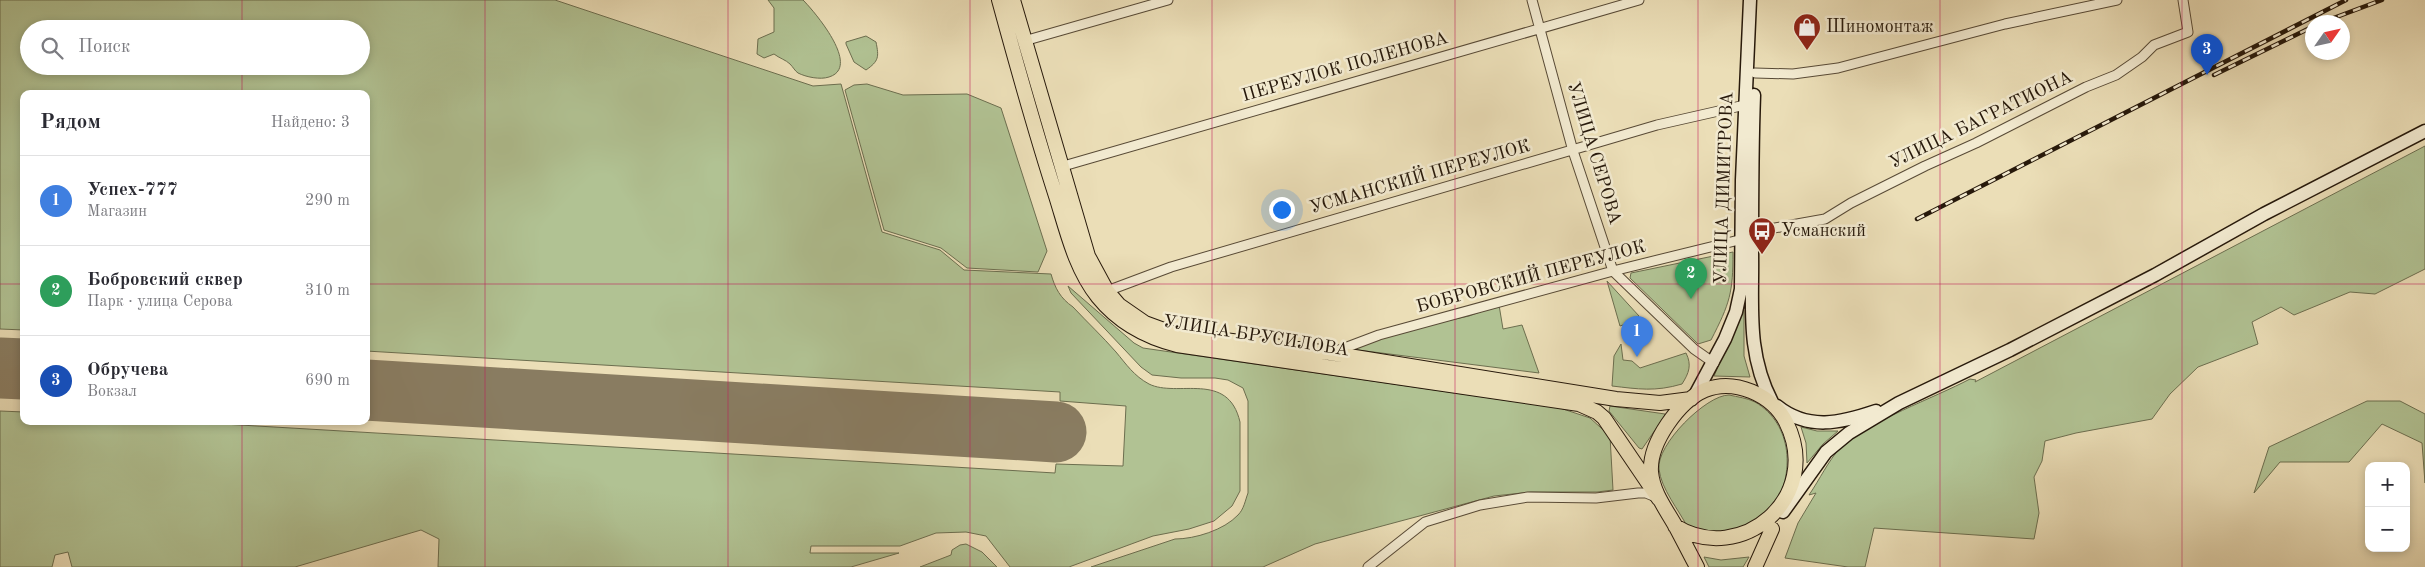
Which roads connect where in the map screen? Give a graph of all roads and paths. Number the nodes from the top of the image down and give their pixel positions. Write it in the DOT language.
graph roads {
  1 [pos="999,0"];
  2 [pos="1013,0"];
  3 [pos="1168,0"];
  4 [pos="1532,0"];
  5 [pos="1639,0"];
  6 [pos="1750,0"];
  7 [pos="1758,0"];
  8 [pos="2117,0"];
  9 [pos="2183,0"];
  10 [pos="1540,27"];
  11 [pos="1024,41"];
  12 [pos="1755,73"];
  13 [pos="1745,105"];
  14 [pos="2425,131"];
  15 [pos="1573,151"];
  16 [pos="1060,167"];
  17 [pos="1747,236"];
  18 [pos="1613,271"];
  19 [pos="1107,291"];
  20 [pos="1330,353"];
  21 [pos="1714,363"];
  22 [pos="1693,398"];
  23 [pos="1774,403"];
  24 [pos="1899,403"];
  25 [pos="1659,499"];
  26 [pos="1778,518"];
  27 [pos="1675,526"];
  28 [pos="1368,567"];
  29 [pos="1697,567"];
  30 [pos="1755,567"];
  1 -- 25 [label="main road, УЛИЦА БРУСИЛОВА"];
  2 -- 11 [label="main road, УЛИЦА БРУСИЛОВА"];
  3 -- 11 [label="street"];
  4 -- 10 [label="street, УЛИЦА СЕРОВА"];
  5 -- 10 [label="street, ПЕРЕУЛОК ПОЛЕНОВА"];
  6 -- 13 [label="street, УЛИЦА ДИМИТРОВА"];
  7 -- 12 [label="street, УЛИЦА ДИМИТРОВА"];
  8 -- 12 [label="street"];
  9 -- 17 [label="street, УЛИЦА БАГРАТИОНА"];
  10 -- 15 [label="street, УЛИЦА СЕРОВА"];
  10 -- 16 [label="street, ПЕРЕУЛОК ПОЛЕНОВА"];
  11 -- 16 [label="main road, УЛИЦА БРУСИЛОВА"];
  12 -- 17 [label="street, УЛИЦА ДИМИТРОВА"];
  13 -- 15 [label="street, УСМАНСКИЙ ПЕРЕУЛОК"];
  13 -- 17 [label="street, УЛИЦА ДИМИТРОВА"];
  14 -- 24 [label="street"];
  15 -- 18 [label="street, УЛИЦА СЕРОВА"];
  15 -- 19 [label="street, УСМАНСКИЙ ПЕРЕУЛОК"];
  16 -- 19 [label="main road, УЛИЦА БРУСИЛОВА"];
  17 -- 18 [label="street, БОБРОВСКИЙ ПЕРЕУЛОК"];
  17 -- 21 [label="street, УЛИЦА ДИМИТРОВА"];
  17 -- 23 [label="street, УЛИЦА ДИМИТРОВА"];
  18 -- 20 [label="street, БОБРОВСКИЙ ПЕРЕУЛОК"];
  18 -- 21 [label="street, УЛИЦА СЕРОВА"];
  19 -- 20 [label="main road, УЛИЦА БРУСИЛОВА"];
  20 -- 22 [label="main road, УЛИЦА БРУСИЛОВА"];
  21 -- 22 [label="street, УЛИЦА ДИМИТРОВА"];
  22 -- 23 [label="main road, УЛИЦА ДИМИТРОВА"];
  22 -- 25 [label="main road, УЛИЦА ДИМИТРОВА"];
  23 -- 24 [label="street"];
  23 -- 26 [label="main road, УЛИЦА ДИМИТРОВА"];
  24 -- 26 [label="street"];
  25 -- 27 [label="main road, УЛИЦА ДИМИТРОВА"];
  25 -- 28 [label="street"];
  26 -- 27 [label="main road, УЛИЦА ДИМИТРОВА"];
  26 -- 30 [label="main road, УЛИЦА ДИМИТРОВА"];
  27 -- 29 [label="main road, УЛИЦА ДИМИТРОВА"];
}
